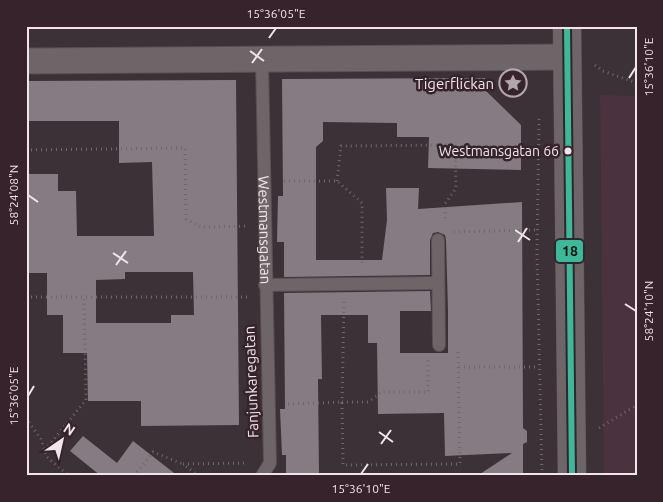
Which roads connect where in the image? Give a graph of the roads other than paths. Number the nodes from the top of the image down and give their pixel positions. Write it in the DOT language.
graph roads {
  1 [pos="567,26"];
  2 [pos="567,57"];
  3 [pos="26,61"];
  4 [pos="262,61"];
  5 [pos="438,240"];
  6 [pos="438,284"];
  7 [pos="265,291"];
  8 [pos="439,345"];
  9 [pos="262,476"];
  10 [pos="572,476"];
  1 -- 2 [label="street"];
  2 -- 4 [label="street"];
  2 -- 10 [label="street"];
  3 -- 4 [label="street"];
  4 -- 7 [label="lane, Westmansgatan"];
  5 -- 6 [label="lane"];
  6 -- 7 [label="lane, Westmansgatan"];
  6 -- 8 [label="lane"];
  7 -- 9 [label="lane, Fanjunkaregatan"];
}
